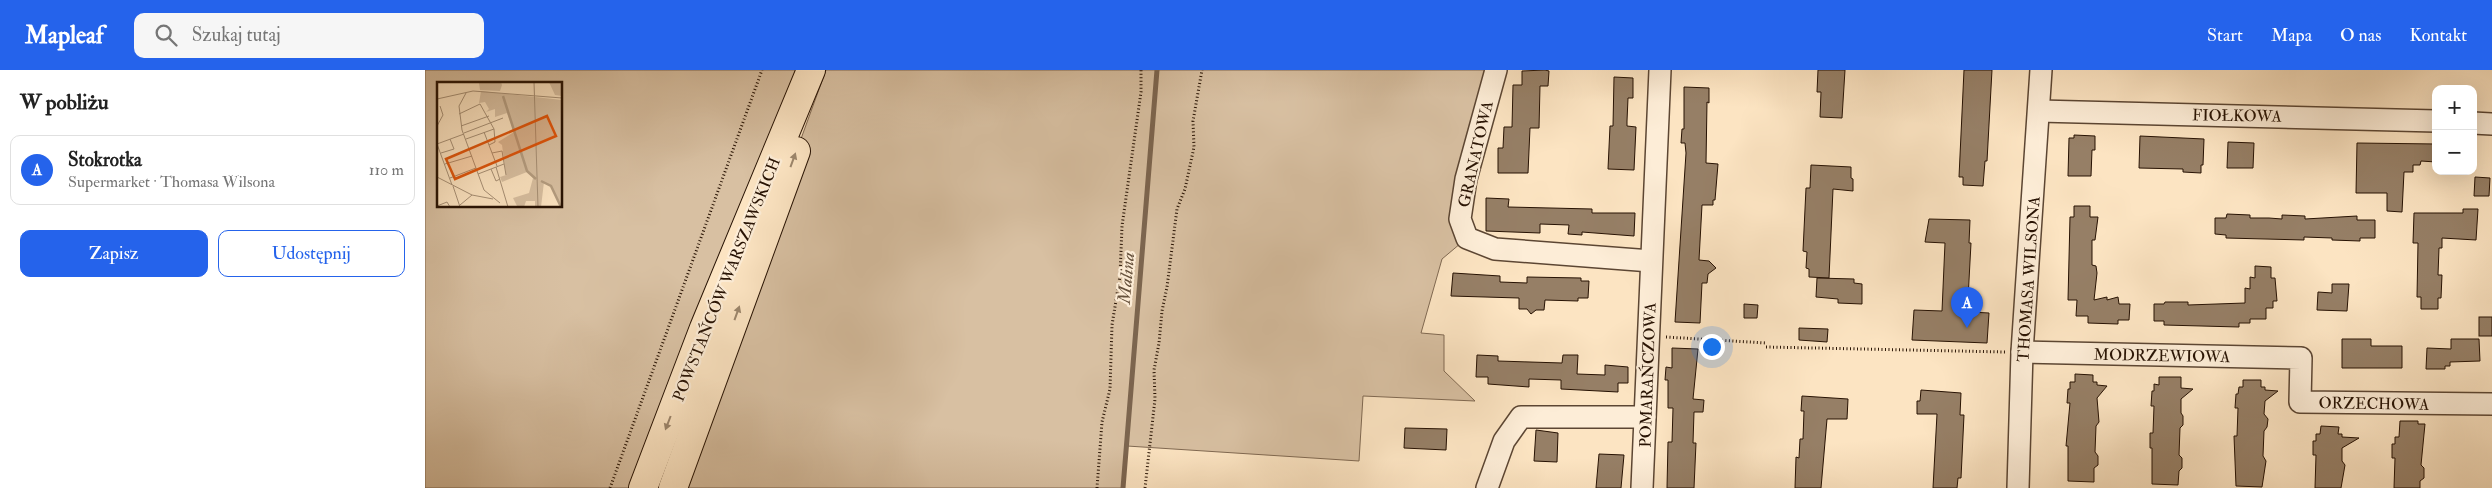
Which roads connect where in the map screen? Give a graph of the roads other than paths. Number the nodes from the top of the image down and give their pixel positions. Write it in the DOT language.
graph roads {
  1 [pos="811,70"];
  2 [pos="826,70"];
  3 [pos="1496,70"];
  4 [pos="1659,70"];
  5 [pos="2041,70"];
  6 [pos="2039,111"];
  7 [pos="2432,122"];
  8 [pos="2477,123"];
  9 [pos="2492,124"];
  10 [pos="1651,261"];
  11 [pos="2023,352"];
  12 [pos="2301,358"];
  13 [pos="2492,404"];
  14 [pos="1645,417"];
  15 [pos="643,488"];
  16 [pos="673,488"];
  17 [pos="1487,488"];
  18 [pos="1642,488"];
  19 [pos="2017,488"];
  1 -- 15 [label="main road, POWSTAŃCÓW WARSZAWSKICH, one-way"];
  16 -- 2 [label="main road, POWSTAŃCÓW WARSZAWSKICH, one-way"];
  3 -- 10 [label="street, GRANATOWA"];
  4 -- 10 [label="street, POMARAŃCZOWA"];
  5 -- 6 [label="street, THOMASA WILSONA"];
  6 -- 7 [label="street, FIOŁKOWA"];
  6 -- 11 [label="street, THOMASA WILSONA"];
  8 -- 9 [label="street"];
  10 -- 14 [label="street, POMARAŃCZOWA"];
  11 -- 12 [label="street, MODRZEWIOWA"];
  11 -- 19 [label="street, THOMASA WILSONA"];
  12 -- 13 [label="street, ORZECHOWA"];
  14 -- 17 [label="street"];
  14 -- 18 [label="street, POMARAŃCZOWA"];
}
